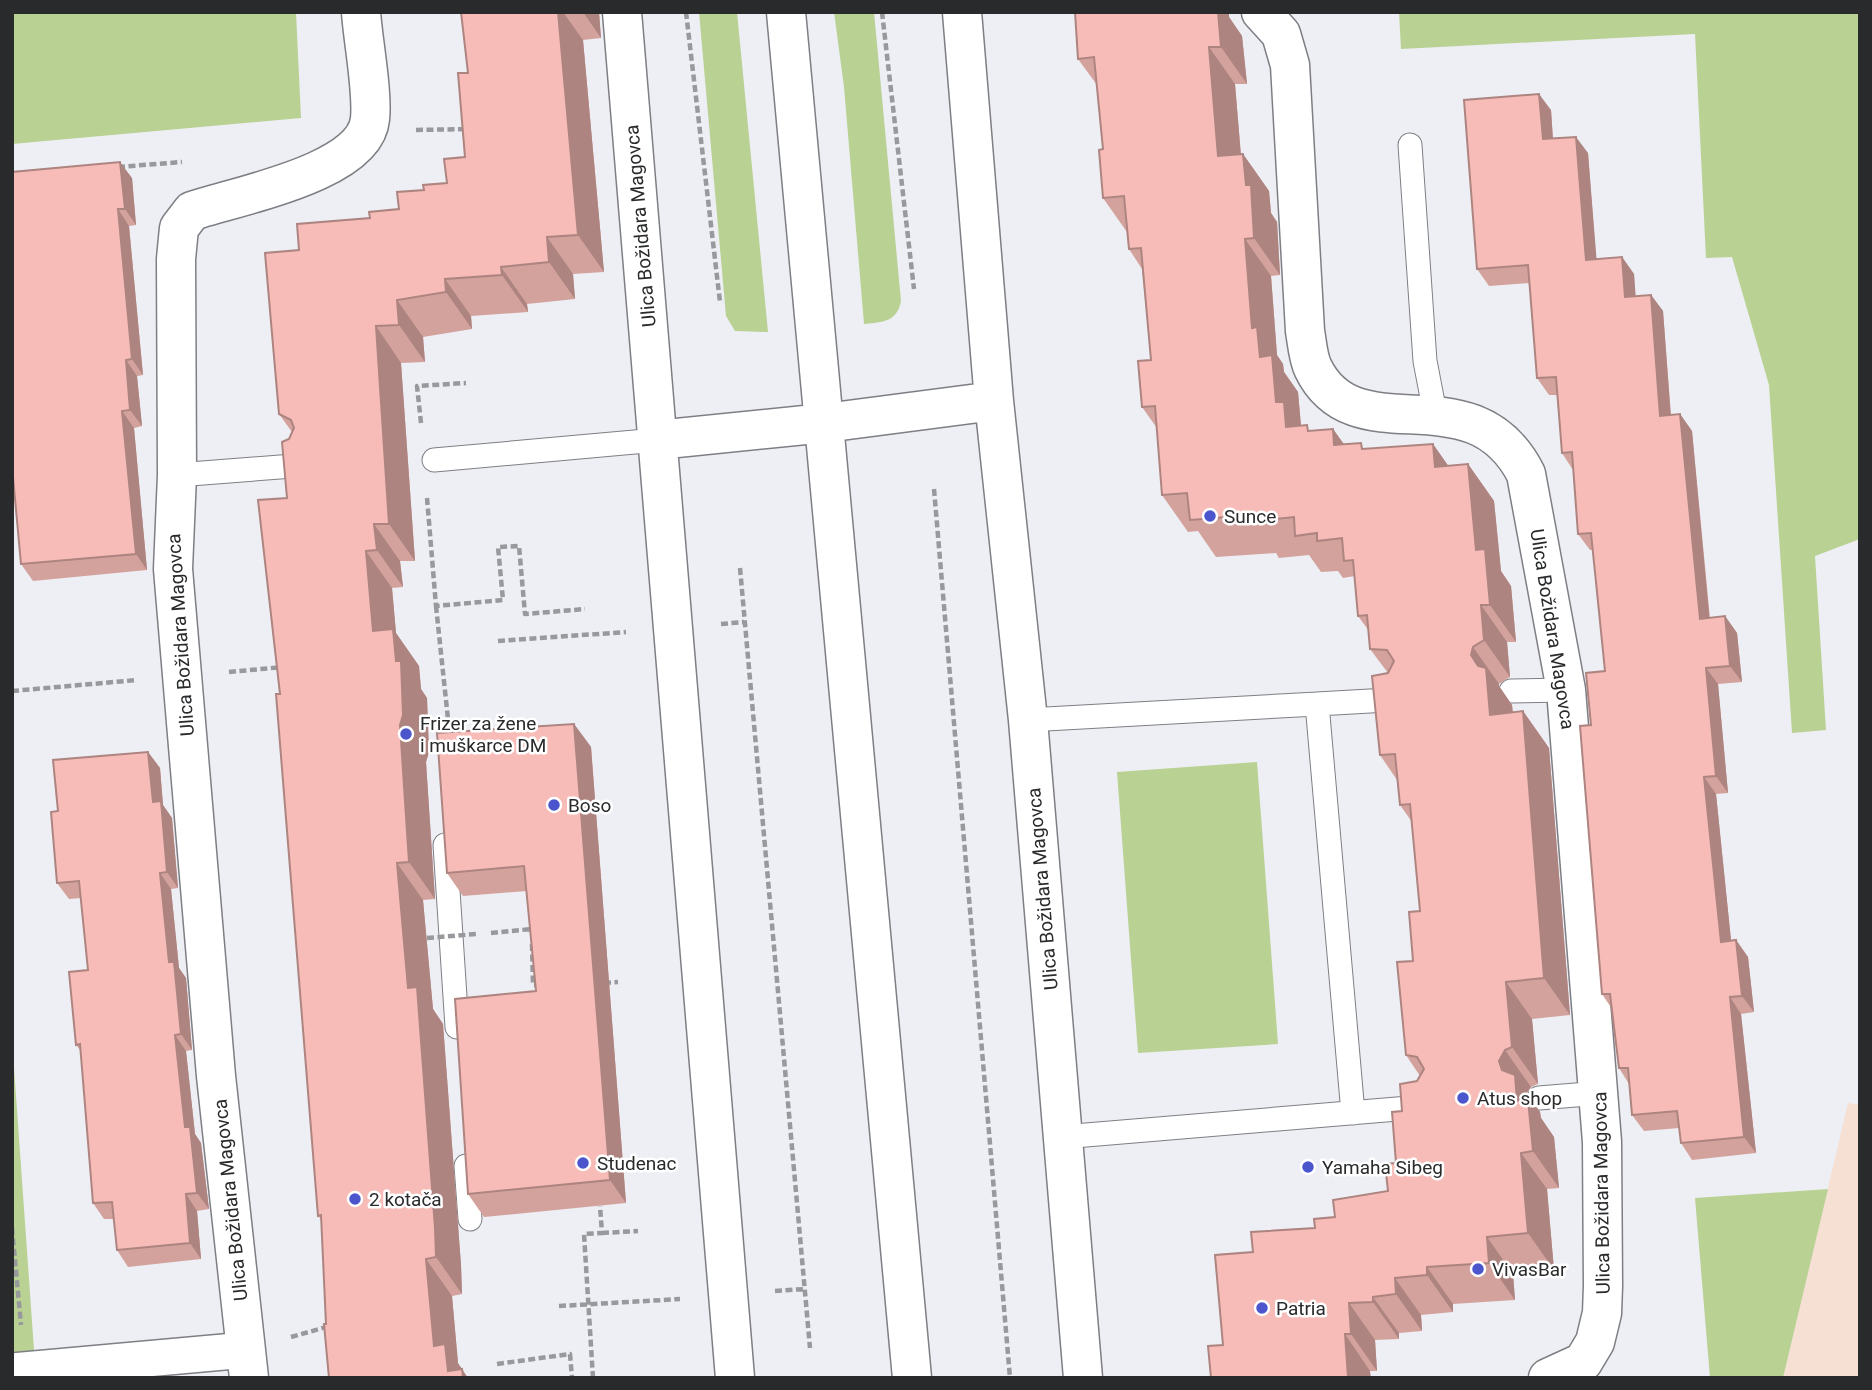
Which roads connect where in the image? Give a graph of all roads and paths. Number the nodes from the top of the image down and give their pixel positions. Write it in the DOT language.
graph roads {
  1 [pos="360,12"];
  2 [pos="622,12"];
  3 [pos="686,12"];
  4 [pos="786,12"];
  5 [pos="882,12"];
  6 [pos="962,12"];
  7 [pos="1261,12"];
  8 [pos="472,129"];
  9 [pos="404,130"];
  10 [pos="1409,145"];
  11 [pos="193,161"];
  12 [pos="110,168"];
  13 [pos="914,289"];
  14 [pos="720,302"];
  15 [pos="466,383"];
  16 [pos="994,401"];
  17 [pos="1435,414"];
  18 [pos="825,423"];
  19 [pos="422,436"];
  20 [pos="657,440"];
  21 [pos="434,460"];
  22 [pos="306,465"];
  23 [pos="177,475"];
  24 [pos="427,488"];
  25 [pos="934,489"];
  26 [pos="740,568"];
  27 [pos="436,607"];
  28 [pos="585,609"];
  29 [pos="627,632"];
  30 [pos="498,641"];
  31 [pos="286,667"];
  32 [pos="181,676"];
  33 [pos="1566,690"];
  34 [pos="12,691"];
  35 [pos="1511,691"];
  36 [pos="1406,699"];
  37 [pos="1317,705"];
  38 [pos="1028,720"];
  39 [pos="440,739"];
  40 [pos="443,817"];
  41 [pos="489,933"];
  42 [pos="476,934"];
  43 [pos="427,938"];
  44 [pos="618,982"];
  45 [pos="594,984"];
  46 [pos="552,985"];
  47 [pos="459,1052"];
  48 [pos="1600,1093"];
  49 [pos="1539,1098"];
  50 [pos="1436,1106"];
  51 [pos="1353,1113"];
  52 [pos="1062,1137"];
  53 [pos="465,1149"];
  54 [pos="600,1206"];
  55 [pos="470,1219"];
  56 [pos="12,1228"];
  57 [pos="638,1231"];
  58 [pos="602,1233"];
  59 [pos="686,1298"];
  60 [pos="588,1305"];
  61 [pos="559,1306"];
  62 [pos="337,1324"];
  63 [pos="810,1348"];
  64 [pos="247,1364"];
  65 [pos="497,1364"];
  66 [pos="18,1371"];
  67 [pos="572,1378"];
  68 [pos="593,1378"];
  69 [pos="736,1378"];
  70 [pos="912,1378"];
  71 [pos="1010,1378"];
  72 [pos="1083,1378"];
  73 [pos="1548,1378"];
  1 -- 23 [label="street, Ulica Božidara Magovca"];
  2 -- 20 [label="street, Ulica Božidara Magovca"];
  3 -- 14 [label="path"];
  4 -- 18 [label="street"];
  5 -- 13 [label="path"];
  6 -- 16 [label="street, Ulica Božidara Magovca"];
  7 -- 17 [label="street, Ulica Božidara Magovca"];
  8 -- 9 [label="path"];
  10 -- 17 [label="lane"];
  11 -- 12 [label="path"];
  15 -- 19 [label="path"];
  16 -- 18 [label="street"];
  16 -- 38 [label="street, Ulica Božidara Magovca"];
  17 -- 33 [label="street, Ulica Božidara Magovca"];
  18 -- 20 [label="street"];
  18 -- 70 [label="street"];
  20 -- 21 [label="lane"];
  20 -- 69 [label="street, Ulica Božidara Magovca"];
  22 -- 23 [label="lane"];
  23 -- 32 [label="street, Ulica Božidara Magovca"];
  24 -- 27 [label="path"];
  25 -- 71 [label="path"];
  26 -- 63 [label="path"];
  27 -- 28 [label="path"];
  27 -- 39 [label="path"];
  29 -- 30 [label="path"];
  31 -- 32 [label="path"];
  32 -- 34 [label="path"];
  32 -- 64 [label="street, Ulica Božidara Magovca"];
  33 -- 35 [label="lane"];
  33 -- 48 [label="street, Ulica Božidara Magovca"];
  36 -- 37 [label="lane"];
  37 -- 38 [label="lane"];
  37 -- 51 [label="lane"];
  38 -- 52 [label="street, Ulica Božidara Magovca"];
  40 -- 47 [label="lane"];
  41 -- 46 [label="path"];
  42 -- 43 [label="path, bridge"];
  44 -- 45 [label="path"];
  48 -- 49 [label="lane"];
  48 -- 73 [label="street, Ulica Božidara Magovca"];
  50 -- 51 [label="lane"];
  51 -- 52 [label="lane"];
  52 -- 72 [label="street, Ulica Božidara Magovca"];
  53 -- 55 [label="lane"];
  54 -- 58 [label="path"];
  56 -- 66 [label="path"];
  57 -- 58 [label="path"];
  58 -- 60 [label="path"];
  59 -- 60 [label="path"];
  60 -- 61 [label="path"];
  60 -- 68 [label="path"];
  62 -- 64 [label="path"];
  64 -- 66 [label="street"];
  65 -- 67 [label="path"];
}
